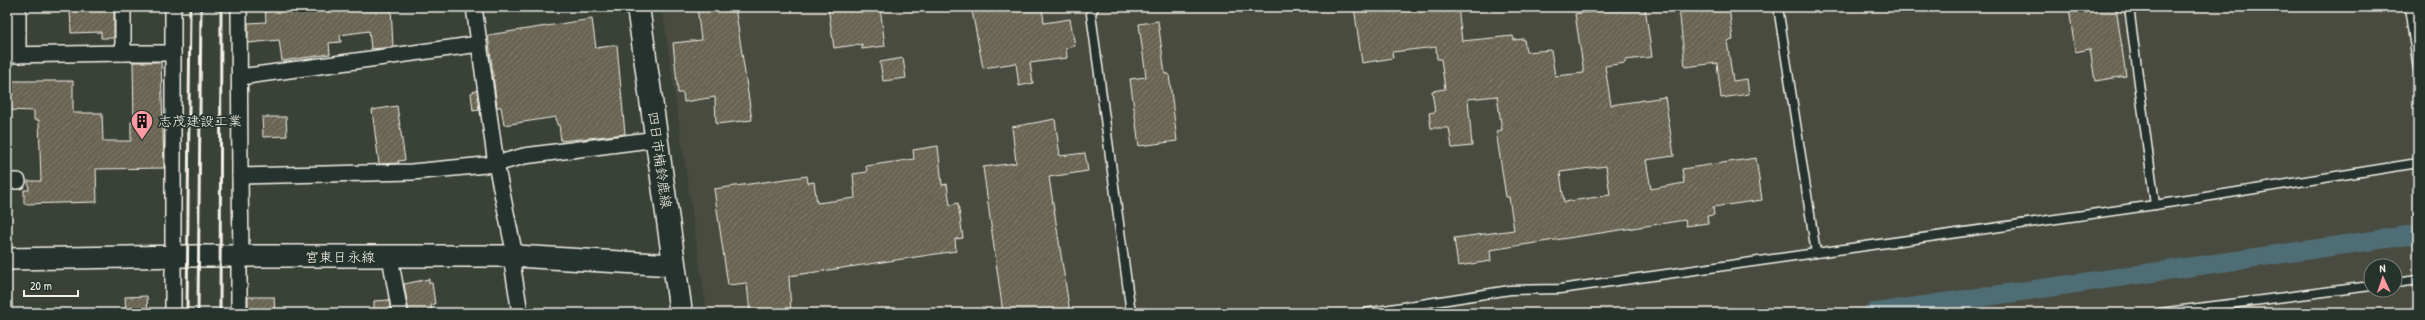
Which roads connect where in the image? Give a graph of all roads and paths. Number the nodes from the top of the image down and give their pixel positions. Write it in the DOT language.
graph roads {
  1 [pos="18,7"];
  2 [pos="123,7"];
  3 [pos="173,7"];
  4 [pos="239,7"];
  5 [pos="474,7"];
  6 [pos="638,7"];
  7 [pos="1094,7"];
  8 [pos="1778,7"];
  9 [pos="2130,7"];
  10 [pos="2409,7"];
  11 [pos="479,44"];
  12 [pos="123,53"];
  13 [pos="173,53"];
  14 [pos="13,55"];
  15 [pos="2418,69"];
  16 [pos="240,77"];
  17 [pos="657,139"];
  18 [pos="2418,163"];
  19 [pos="496,164"];
  20 [pos="240,176"];
  21 [pos="2155,205"];
  22 [pos="1816,253"];
  23 [pos="240,256"];
  24 [pos="513,256"];
  25 [pos="172,257"];
  26 [pos="390,257"];
  27 [pos="7,259"];
  28 [pos="674,265"];
  29 [pos="2418,280"];
  30 [pos="2403,282"];
  31 [pos="2363,287"];
  32 [pos="173,313"];
  33 [pos="239,313"];
  34 [pos="400,313"];
  35 [pos="520,313"];
  36 [pos="681,313"];
  37 [pos="1131,313"];
  38 [pos="1365,313"];
  39 [pos="2159,313"];
  1 -- 14 [label="street"];
  2 -- 12 [label="street"];
  3 -- 13 [label="street"];
  4 -- 16 [label="street"];
  5 -- 11 [label="street"];
  6 -- 17 [label="main road, 四日市楠鈴鹿線"];
  7 -- 37 [label="lane"];
  8 -- 22 [label="lane"];
  9 -- 21 [label="lane"];
  10 -- 15 [label="lane"];
  11 -- 16 [label="street"];
  11 -- 19 [label="street"];
  12 -- 13 [label="street"];
  12 -- 14 [label="street"];
  13 -- 25 [label="street"];
  16 -- 20 [label="street"];
  17 -- 19 [label="street"];
  17 -- 28 [label="main road, 四日市楠鈴鹿線"];
  18 -- 21 [label="lane"];
  19 -- 20 [label="street"];
  19 -- 24 [label="street"];
  20 -- 23 [label="street"];
  21 -- 22 [label="lane"];
  22 -- 38 [label="lane"];
  23 -- 25 [label="main road, 宮東日永線"];
  23 -- 26 [label="main road, 宮東日永線"];
  23 -- 33 [label="street"];
  24 -- 26 [label="main road, 宮東日永線"];
  24 -- 28 [label="main road, 宮東日永線"];
  24 -- 35 [label="street"];
  25 -- 27 [label="main road, 宮東日永線"];
  25 -- 32 [label="street"];
  26 -- 34 [label="street"];
  28 -- 36 [label="main road, 四日市楠鈴鹿線"];
  29 -- 30 [label="lane"];
  31 -- 39 [label="lane"];
}
